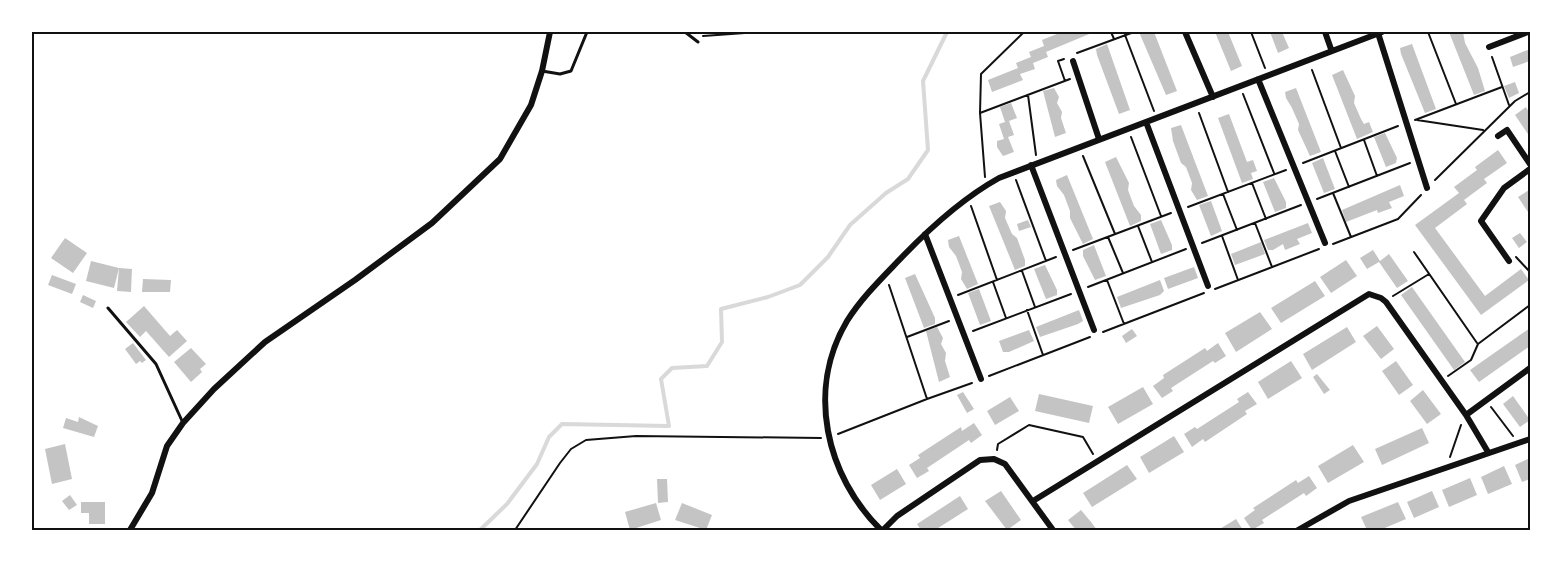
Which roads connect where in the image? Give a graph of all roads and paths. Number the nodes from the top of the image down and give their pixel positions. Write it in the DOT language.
graph roads {
  1 [pos="550,32"];
  2 [pos="587,32"];
  3 [pos="685,32"];
  4 [pos="759,32"];
  5 [pos="1024,32"];
  6 [pos="1111,32"];
  7 [pos="1134,32"];
  8 [pos="1185,32"];
  9 [pos="1251,32"];
  10 [pos="1325,32"];
  11 [pos="1380,32"];
  12 [pos="1428,32"];
  13 [pos="1528,32"];
  14 [pos="1125,35"];
  15 [pos="691,36"];
  16 [pos="1114,39"];
  17 [pos="698,42"];
  18 [pos="1489,47"];
  19 [pos="1331,49"];
  20 [pos="1308,59"];
  21 [pos="1073,61"];
  22 [pos="542,71"];
  23 [pos="1268,75"];
  24 [pos="1078,76"];
  25 [pos="1258,78"];
  26 [pos="1065,81"];
  27 [pos="1240,86"];
  28 [pos="1502,87"];
  29 [pos="1530,92"];
  30 [pos="1028,95"];
  31 [pos="1213,97"];
  32 [pos="1195,104"];
  33 [pos="1456,104"];
  34 [pos="1509,107"];
  35 [pos="980,113"];
  36 [pos="1157,118"];
  37 [pos="1414,120"];
  38 [pos="1146,122"];
  39 [pos="1407,123"];
  40 [pos="1128,129"];
  41 [pos="1485,130"];
  42 [pos="1498,136"];
  43 [pos="1100,140"];
  44 [pos="1364,140"];
  45 [pos="1080,148"];
  46 [pos="1341,148"];
  47 [pos="1335,151"];
  48 [pos="1418,160"];
  49 [pos="1035,164"];
  50 [pos="1530,164"];
  51 [pos="1294,167"];
  52 [pos="1530,169"];
  53 [pos="1013,172"];
  54 [pos="1274,174"];
  55 [pos="1377,176"];
  56 [pos="1252,183"];
  57 [pos="986,185"];
  58 [pos="1349,187"];
  59 [pos="1427,188"];
  60 [pos="1228,192"];
  61 [pos="1333,192"];
  62 [pos="1223,194"];
  63 [pos="968,199"];
  64 [pos="1308,202"];
  65 [pos="1180,210"];
  66 [pos="1161,217"];
  67 [pos="1266,219"];
  68 [pos="1255,223"];
  69 [pos="1138,226"];
  70 [pos="1237,230"];
  71 [pos="925,234"];
  72 [pos="1115,234"];
  73 [pos="1222,236"];
  74 [pos="1108,237"];
  75 [pos="1351,238"];
  76 [pos="1325,243"];
  77 [pos="1194,246"];
  78 [pos="1414,252"];
  79 [pos="1065,253"];
  80 [pos="1046,261"];
  81 [pos="1509,261"];
  82 [pos="1152,262"];
  83 [pos="1272,267"];
  84 [pos="1022,270"];
  85 [pos="1530,272"];
  86 [pos="886,274"];
  87 [pos="1123,274"];
  88 [pos="1429,274"];
  89 [pos="998,280"];
  90 [pos="1107,280"];
  91 [pos="1238,280"];
  92 [pos="993,282"];
  93 [pos="1208,286"];
  94 [pos="1079,290"];
  95 [pos="950,298"];
  96 [pos="1384,301"];
  97 [pos="1530,305"];
  98 [pos="1035,307"];
  99 [pos="108,308"];
  100 [pos="1027,310"];
  101 [pos="957,318"];
  102 [pos="1006,318"];
  103 [pos="1124,324"];
  104 [pos="1094,330"];
  105 [pos="964,334"];
  106 [pos="906,337"];
  107 [pos="1478,344"];
  108 [pos="1043,356"];
  109 [pos="1530,368"];
  110 [pos="981,379"];
  111 [pos="1442,380"];
  112 [pos="927,399"];
  113 [pos="1486,400"];
  114 [pos="1466,415"];
  115 [pos="183,423"];
  116 [pos="829,438"];
  117 [pos="1530,439"];
  118 [pos="1518,443"];
  119 [pos="1488,452"];
  120 [pos="994,459"];
  121 [pos="1098,462"];
  122 [pos="1446,467"];
  123 [pos="1033,501"];
  124 [pos="130,531"];
  125 [pos="515,531"];
  126 [pos="882,531"];
  127 [pos="1053,531"];
  128 [pos="1298,531"];
  1 -- 22 [label="street"];
  2 -- 22 [label="lane"];
  3 -- 15 [label="lane"];
  4 -- 15 [label="path"];
  5 -- 35 [label="path"];
  6 -- 16 [label="path"];
  7 -- 14 [label="path"];
  8 -- 31 [label="street"];
  9 -- 23 [label="path"];
  10 -- 19 [label="street"];
  11 -- 19 [label="street"];
  11 -- 39 [label="street"];
  12 -- 33 [label="path"];
  13 -- 18 [label="street"];
  14 -- 16 [label="path"];
  14 -- 36 [label="path"];
  15 -- 17 [label="lane"];
  16 -- 26 [label="path"];
  18 -- 28 [label="path"];
  19 -- 20 [label="street"];
  20 -- 23 [label="street"];
  20 -- 46 [label="path"];
  21 -- 24 [label="street"];
  22 -- 115 [label="street"];
  23 -- 25 [label="street"];
  24 -- 26 [label="path"];
  24 -- 43 [label="street"];
  25 -- 27 [label="street"];
  25 -- 51 [label="street"];
  26 -- 30 [label="path"];
  27 -- 31 [label="street"];
  27 -- 54 [label="path"];
  28 -- 33 [label="path"];
  28 -- 34 [label="path"];
  29 -- 34 [label="path"];
  30 -- 35 [label="path"];
  30 -- 49 [label="path"];
  31 -- 32 [label="street"];
  32 -- 36 [label="street"];
  32 -- 60 [label="path"];
  33 -- 37 [label="path"];
  34 -- 41 [label="path"];
  35 -- 57 [label="path"];
  36 -- 38 [label="street"];
  37 -- 39 [label="path"];
  37 -- 41 [label="path"];
  38 -- 40 [label="street"];
  38 -- 65 [label="street"];
  39 -- 44 [label="path"];
  39 -- 48 [label="street"];
  40 -- 43 [label="street"];
  40 -- 66 [label="path"];
  41 -- 59 [label="path"];
  42 -- 50 [label="street"];
  43 -- 45 [label="street"];
  44 -- 46 [label="path"];
  44 -- 55 [label="path"];
  45 -- 49 [label="street"];
  45 -- 72 [label="path"];
  46 -- 47 [label="path"];
  47 -- 51 [label="path"];
  47 -- 58 [label="path"];
  48 -- 55 [label="path"];
  48 -- 59 [label="street"];
  49 -- 53 [label="street"];
  49 -- 79 [label="street"];
  51 -- 54 [label="path"];
  51 -- 64 [label="street"];
  52 -- 81 [label="street"];
  53 -- 57 [label="street"];
  53 -- 80 [label="path"];
  54 -- 56 [label="path"];
  55 -- 58 [label="path"];
  56 -- 60 [label="path"];
  56 -- 67 [label="path"];
  57 -- 63 [label="street"];
  58 -- 61 [label="path"];
  59 -- 75 [label="path"];
  60 -- 62 [label="path"];
  61 -- 64 [label="path"];
  61 -- 75 [label="path"];
  62 -- 65 [label="path"];
  62 -- 70 [label="path"];
  63 -- 71 [label="street"];
  63 -- 89 [label="path"];
  64 -- 67 [label="path"];
  64 -- 76 [label="street"];
  65 -- 66 [label="path"];
  65 -- 77 [label="street"];
  66 -- 69 [label="path"];
  67 -- 68 [label="path"];
  68 -- 70 [label="path"];
  68 -- 83 [label="path"];
  69 -- 72 [label="path"];
  69 -- 82 [label="path"];
  70 -- 73 [label="path"];
  71 -- 86 [label="street"];
  71 -- 95 [label="street"];
  72 -- 74 [label="path"];
  73 -- 77 [label="path"];
  73 -- 91 [label="path"];
  74 -- 79 [label="path"];
  74 -- 87 [label="path"];
  75 -- 83 [label="path"];
  77 -- 82 [label="path"];
  77 -- 93 [label="street"];
  78 -- 88 [label="path"];
  79 -- 80 [label="path"];
  79 -- 94 [label="street"];
  80 -- 84 [label="path"];
  81 -- 85 [label="path"];
  82 -- 87 [label="path"];
  83 -- 91 [label="path"];
  84 -- 89 [label="path"];
  84 -- 98 [label="path"];
  86 -- 106 [label="path"];
  86 -- 116 [label="street"];
  87 -- 90 [label="path"];
  88 -- 96 [label="path"];
  88 -- 107 [label="path"];
  89 -- 92 [label="path"];
  90 -- 94 [label="path"];
  90 -- 103 [label="path"];
  91 -- 103 [label="path"];
  92 -- 95 [label="path"];
  92 -- 102 [label="path"];
  94 -- 98 [label="path"];
  94 -- 104 [label="street"];
  95 -- 101 [label="street"];
  96 -- 111 [label="street"];
  96 -- 121 [label="street"];
  97 -- 107 [label="path"];
  98 -- 100 [label="path"];
  99 -- 115 [label="lane"];
  100 -- 102 [label="path"];
  100 -- 108 [label="path"];
  101 -- 105 [label="street"];
  101 -- 106 [label="path"];
  102 -- 105 [label="path"];
  103 -- 108 [label="path"];
  105 -- 110 [label="street"];
  106 -- 112 [label="path"];
  107 -- 111 [label="path"];
  108 -- 110 [label="path"];
  109 -- 113 [label="street"];
  110 -- 112 [label="path"];
  111 -- 114 [label="street"];
  112 -- 116 [label="path"];
  113 -- 114 [label="street"];
  113 -- 118 [label="path"];
  114 -- 119 [label="street"];
  114 -- 122 [label="path"];
  115 -- 124 [label="street"];
  116 -- 125 [label="path"];
  116 -- 126 [label="street"];
  117 -- 118 [label="street"];
  118 -- 119 [label="street"];
  119 -- 122 [label="street"];
  120 -- 121 [label="path"];
  120 -- 123 [label="street"];
  120 -- 126 [label="street"];
  121 -- 123 [label="street"];
  122 -- 128 [label="street"];
  123 -- 127 [label="street"];
}
